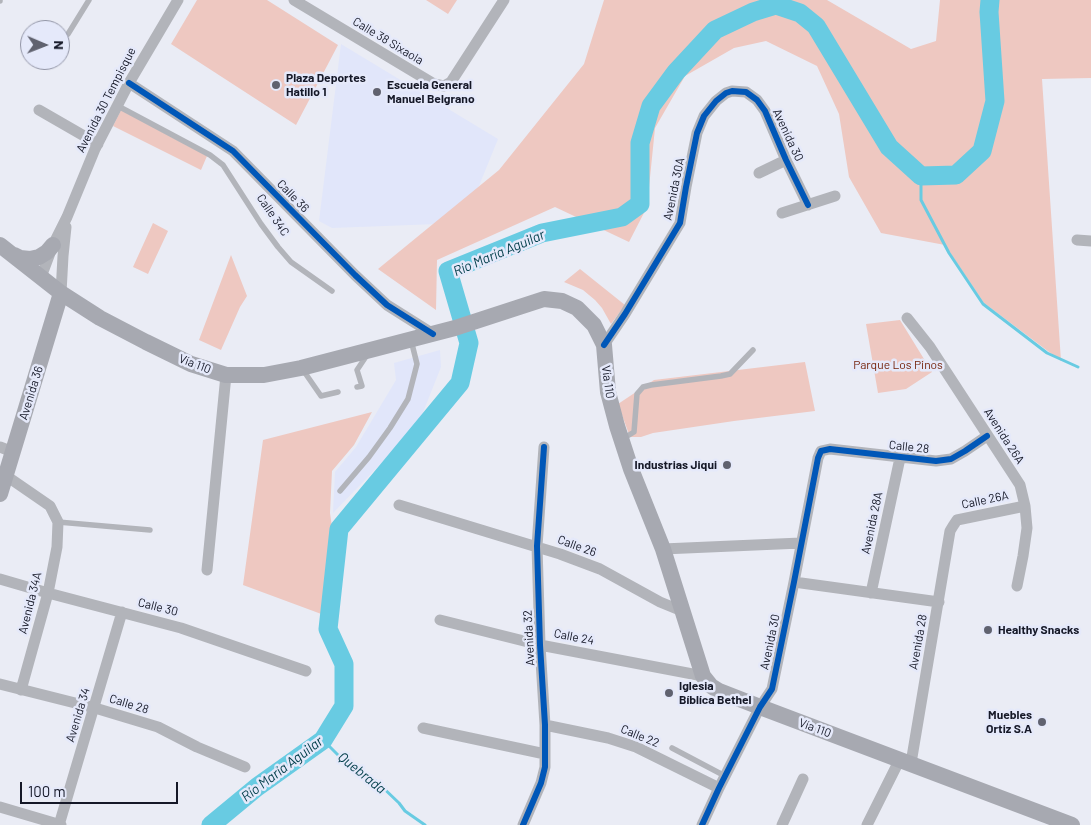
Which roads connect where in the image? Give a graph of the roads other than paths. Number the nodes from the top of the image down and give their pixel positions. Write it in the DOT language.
graph roads {
  1 [pos="89,0"];
  2 [pos="178,0"];
  3 [pos="294,0"];
  4 [pos="504,0"];
  5 [pos="70,31"];
  6 [pos="129,83"];
  7 [pos="732,91"];
  8 [pos="118,106"];
  9 [pos="38,110"];
  10 [pos="98,144"];
  11 [pos="786,160"];
  12 [pos="759,173"];
  13 [pos="835,196"];
  14 [pos="808,205"];
  15 [pos="782,213"];
  16 [pos="67,217"];
  17 [pos="1077,240"];
  18 [pos="1091,241"];
  19 [pos="53,245"];
  20 [pos="6,249"];
  21 [pos="41,277"];
  22 [pos="332,291"];
  23 [pos="61,293"];
  24 [pos="907,318"];
  25 [pos="433,334"];
  26 [pos="411,339"];
  27 [pos="604,345"];
  28 [pos="371,350"];
  29 [pos="753,350"];
  30 [pos="302,368"];
  31 [pos="226,375"];
  32 [pos="357,387"];
  33 [pos="338,392"];
  34 [pos="987,436"];
  35 [pos="621,440"];
  36 [pos="544,446"];
  37 [pos="6,450"];
  38 [pos="821,451"];
  39 [pos="900,458"];
  40 [pos="5,475"];
  41 [pos="340,491"];
  42 [pos="0,494"];
  43 [pos="399,504"];
  44 [pos="1025,506"];
  45 [pos="58,522"];
  46 [pos="952,526"];
  47 [pos="150,530"];
  48 [pos="801,543"];
  49 [pos="537,546"];
  50 [pos="663,549"];
  51 [pos="207,570"];
  52 [pos="0,580"];
  53 [pos="794,582"];
  54 [pos="1016,586"];
  55 [pos="48,593"];
  56 [pos="871,593"];
  57 [pos="939,602"];
  58 [pos="682,610"];
  59 [pos="122,612"];
  60 [pos="440,620"];
  61 [pos="540,644"];
  62 [pos="306,671"];
  63 [pos="703,676"];
  64 [pos="0,684"];
  65 [pos="21,690"];
  66 [pos="760,707"];
  67 [pos="95,708"];
  68 [pos="545,725"];
  69 [pos="423,728"];
  70 [pos="672,748"];
  71 [pos="545,754"];
  72 [pos="905,761"];
  73 [pos="245,767"];
  74 [pos="725,776"];
  75 [pos="803,779"];
  76 [pos="718,788"];
  77 [pos="0,807"];
  78 [pos="60,825"];
  79 [pos="523,825"];
  80 [pos="702,825"];
  81 [pos="782,825"];
  82 [pos="867,825"];
  83 [pos="1072,825"];
  1 -- 5 [label="lane"];
  2 -- 6 [label="street, Avenida 30 Tempisque"];
  3 -- 4 [label="street, Calle 38 Sixaola"];
  6 -- 8 [label="street, Avenida 30 Tempisque"];
  6 -- 25 [label="street, Calle 36"];
  7 -- 11 [label="street, Avenida 30"];
  7 -- 27 [label="street, Avenida 30A"];
  8 -- 10 [label="street, Avenida 30 Tempisque"];
  8 -- 22 [label="lane, Calle 34C"];
  9 -- 10 [label="street"];
  10 -- 16 [label="street, Avenida 30 Tempisque"];
  11 -- 12 [label="street"];
  11 -- 14 [label="street, Avenida 30"];
  13 -- 14 [label="street"];
  14 -- 15 [label="street"];
  16 -- 19 [label="street, Avenida 30 Tempisque"];
  16 -- 23 [label="street, Avenida 30 Tempisque"];
  17 -- 18 [label="street"];
  19 -- 20 [label="main road"];
  19 -- 21 [label="street, Avenida 30 Tempisque"];
  20 -- 21 [label="main road, Vía 110"];
  21 -- 23 [label="main road, Vía 110"];
  23 -- 31 [label="main road, Vía 110"];
  23 -- 37 [label="main road, Avenida 36"];
  24 -- 34 [label="street, Avenida 26A"];
  25 -- 26 [label="main road, Vía 110"];
  25 -- 27 [label="main road, Vía 110"];
  26 -- 28 [label="main road, Vía 110"];
  26 -- 41 [label="lane"];
  27 -- 35 [label="main road, Vía 110"];
  28 -- 30 [label="main road, Vía 110"];
  28 -- 32 [label="lane"];
  29 -- 35 [label="lane"];
  30 -- 31 [label="main road, Vía 110"];
  30 -- 33 [label="lane"];
  31 -- 51 [label="street"];
  34 -- 39 [label="street, Calle 28"];
  34 -- 44 [label="street, Avenida 26A"];
  35 -- 50 [label="main road, Vía 110"];
  36 -- 49 [label="street, Avenida 32"];
  37 -- 40 [label="main road, Avenida 36"];
  38 -- 39 [label="street, Calle 28"];
  38 -- 48 [label="street, Avenida 30"];
  39 -- 56 [label="street, Avenida 28A"];
  40 -- 42 [label="main road, Avenida 36"];
  40 -- 45 [label="street"];
  43 -- 49 [label="street, Calle 26"];
  44 -- 46 [label="street, Calle 26A"];
  44 -- 54 [label="street, Avenida 26A"];
  45 -- 47 [label="lane"];
  45 -- 55 [label="street, Avenida 34A"];
  46 -- 57 [label="street, Avenida 28"];
  48 -- 50 [label="street"];
  48 -- 53 [label="street, Avenida 30"];
  49 -- 58 [label="street, Calle 26"];
  49 -- 61 [label="street, Avenida 32"];
  50 -- 58 [label="main road, Vía 110"];
  52 -- 55 [label="street, Calle 30"];
  53 -- 56 [label="street"];
  53 -- 66 [label="street, Avenida 30"];
  55 -- 59 [label="street, Calle 30"];
  55 -- 65 [label="street, Avenida 34A"];
  56 -- 57 [label="street"];
  57 -- 72 [label="street, Avenida 28"];
  58 -- 63 [label="main road, Vía 110"];
  59 -- 62 [label="street, Calle 30"];
  59 -- 67 [label="street, Avenida 34"];
  60 -- 61 [label="street, Calle 24"];
  61 -- 63 [label="street, Calle 24"];
  61 -- 68 [label="street, Avenida 32"];
  63 -- 66 [label="main road, Vía 110"];
  64 -- 65 [label="street, Calle 28"];
  65 -- 67 [label="street, Calle 28"];
  66 -- 72 [label="main road, Vía 110"];
  66 -- 74 [label="street, Avenida 30"];
  67 -- 73 [label="street, Calle 28"];
  67 -- 78 [label="street, Avenida 34"];
  68 -- 71 [label="street, Avenida 32"];
  68 -- 76 [label="street, Calle 22"];
  69 -- 71 [label="street"];
  70 -- 74 [label="lane"];
  71 -- 79 [label="street, Avenida 32"];
  72 -- 82 [label="street, Avenida 28"];
  72 -- 83 [label="main road, Vía 110"];
  74 -- 76 [label="street, Avenida 30"];
  75 -- 81 [label="street"];
  76 -- 80 [label="street, Avenida 30"];
  77 -- 78 [label="street"];
}
